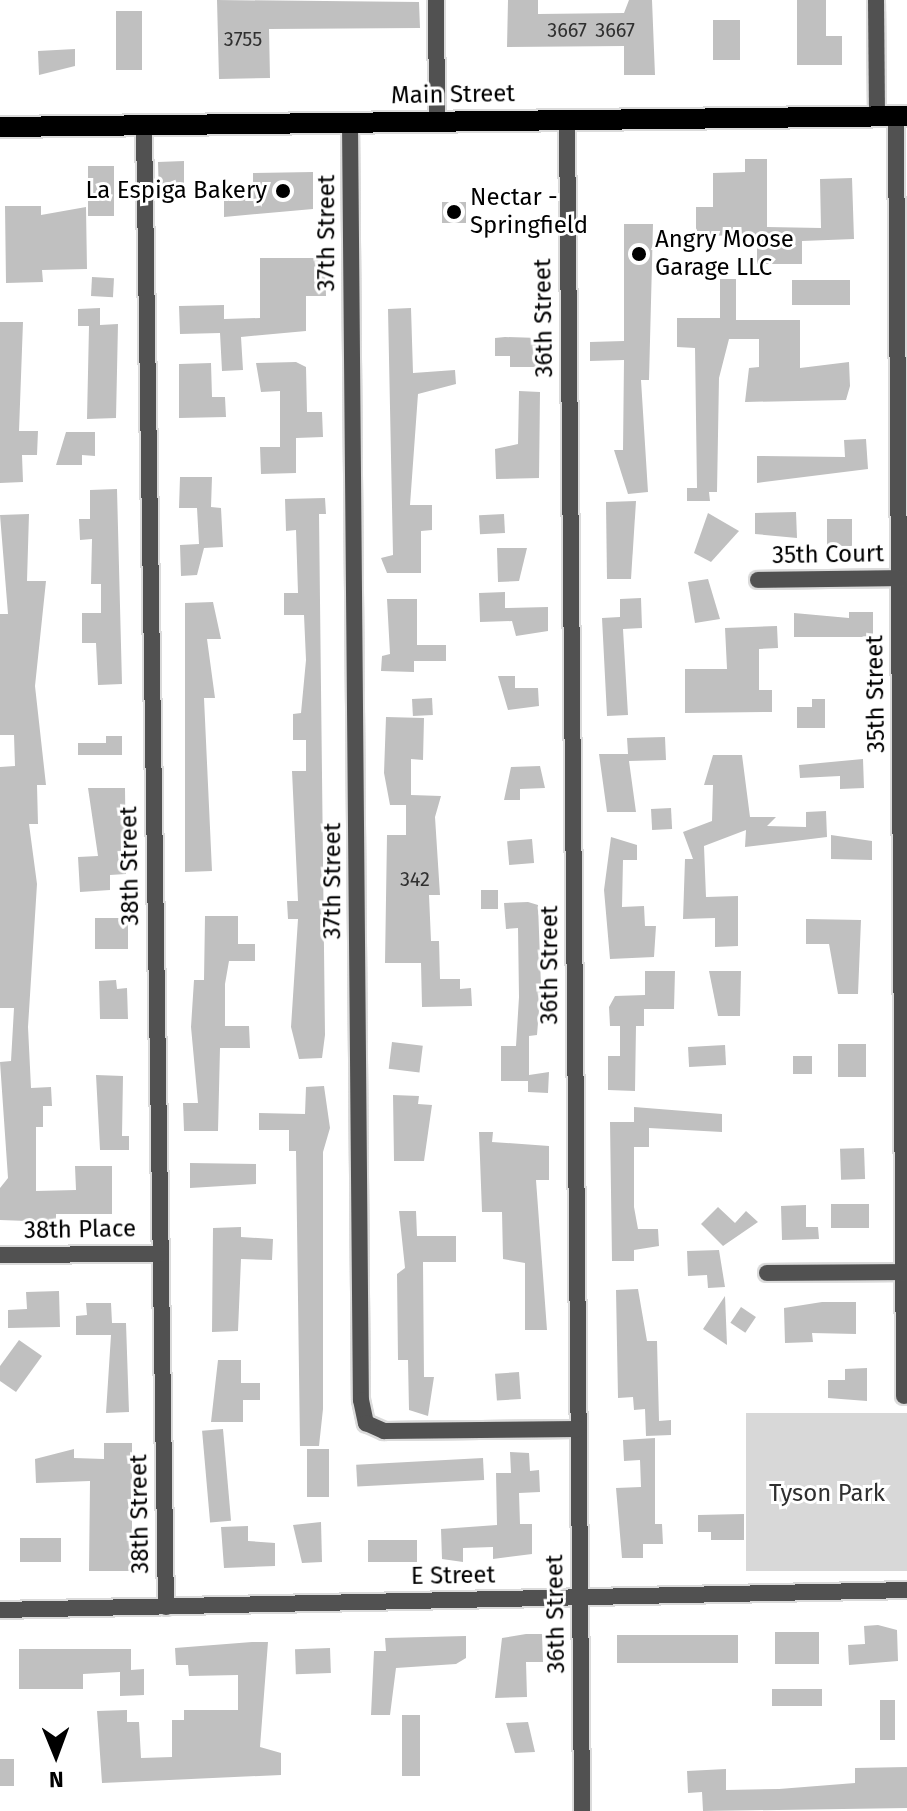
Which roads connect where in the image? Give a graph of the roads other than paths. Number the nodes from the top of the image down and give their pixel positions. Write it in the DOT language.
graph roads {
  1 [pos="436,0"];
  2 [pos="876,0"];
  3 [pos="893,116"];
  4 [pos="567,120"];
  5 [pos="437,122"];
  6 [pos="350,123"];
  7 [pos="144,126"];
  8 [pos="0,127"];
  9 [pos="899,578"];
  10 [pos="758,580"];
  11 [pos="905,888"];
  12 [pos="160,1254"];
  13 [pos="0,1255"];
  14 [pos="905,1272"];
  15 [pos="767,1273"];
  16 [pos="904,1396"];
  17 [pos="578,1429"];
  18 [pos="907,1590"];
  19 [pos="580,1597"];
  20 [pos="166,1607"];
  21 [pos="0,1610"];
  22 [pos="582,1811"];
  1 -- 5 [label="street"];
  2 -- 3 [label="street, 35th Street"];
  3 -- 4 [label="main road, Main Street"];
  3 -- 9 [label="street, 35th Street"];
  4 -- 5 [label="main road, Main Street"];
  4 -- 17 [label="street, 36th Street"];
  5 -- 6 [label="main road, Main Street"];
  6 -- 7 [label="main road, Main Street"];
  6 -- 17 [label="street, 37th Street"];
  7 -- 8 [label="main road, Main Street"];
  7 -- 12 [label="street, 38th Street"];
  9 -- 10 [label="street, 35th Court"];
  9 -- 11 [label="street, 35th Street"];
  11 -- 14 [label="street, 35th Street"];
  12 -- 13 [label="street, 38th Place"];
  12 -- 20 [label="street, 38th Street"];
  14 -- 15 [label="street"];
  14 -- 16 [label="street, 35th Street"];
  17 -- 19 [label="street, 36th Street"];
  18 -- 19 [label="street, E Street"];
  19 -- 20 [label="street, E Street"];
  19 -- 22 [label="street, 36th Street"];
  20 -- 21 [label="street, E Street"];
}
